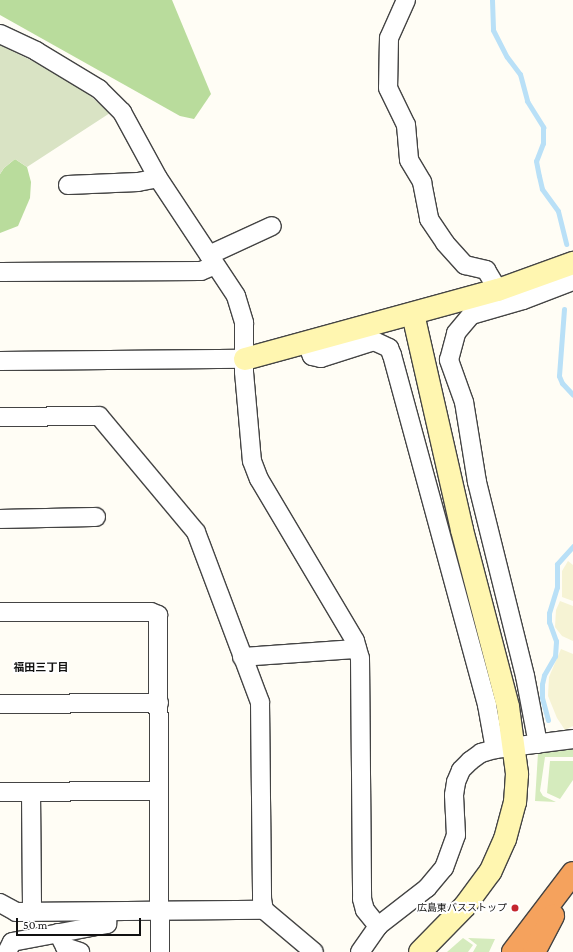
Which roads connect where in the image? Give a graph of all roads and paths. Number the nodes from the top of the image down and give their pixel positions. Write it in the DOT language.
graph roads {
  1 [pos="406,0"];
  2 [pos="0,34"];
  3 [pos="158,178"];
  4 [pos="68,185"];
  5 [pos="272,226"];
  6 [pos="212,260"];
  7 [pos="573,263"];
  8 [pos="0,272"];
  9 [pos="573,281"];
  10 [pos="498,290"];
  11 [pos="413,314"];
  12 [pos="306,342"];
  13 [pos="245,359"];
  14 [pos="0,361"];
  15 [pos="0,417"];
  16 [pos="96,517"];
  17 [pos="0,519"];
  18 [pos="0,612"];
  19 [pos="357,649"];
  20 [pos="242,657"];
  21 [pos="158,703"];
  22 [pos="0,704"];
  23 [pos="573,739"];
  24 [pos="538,744"];
  25 [pos="505,748"];
  26 [pos="159,791"];
  27 [pos="0,792"];
  28 [pos="31,792"];
  29 [pos="573,872"];
  30 [pos="573,876"];
  31 [pos="0,904"];
  32 [pos="264,910"];
  33 [pos="159,911"];
  34 [pos="32,912"];
  35 [pos="108,912"];
  36 [pos="378,926"];
  37 [pos="58,933"];
  38 [pos="7,952"];
  39 [pos="80,952"];
  40 [pos="160,952"];
  41 [pos="314,952"];
  42 [pos="360,952"];
  43 [pos="420,952"];
  44 [pos="513,952"];
  45 [pos="534,952"];
  1 -- 10 [label="street"];
  2 -- 3 [label="street"];
  3 -- 4 [label="street"];
  3 -- 6 [label="street"];
  5 -- 6 [label="street"];
  6 -- 8 [label="street"];
  6 -- 13 [label="street"];
  7 -- 10 [label="street"];
  9 -- 24 [label="street"];
  10 -- 11 [label="street"];
  11 -- 12 [label="street"];
  11 -- 25 [label="street"];
  12 -- 13 [label="street"];
  12 -- 25 [label="street"];
  13 -- 14 [label="street"];
  13 -- 19 [label="street"];
  15 -- 20 [label="street"];
  16 -- 17 [label="street"];
  18 -- 21 [label="street"];
  19 -- 20 [label="street"];
  19 -- 36 [label="street"];
  20 -- 32 [label="street"];
  21 -- 22 [label="street"];
  21 -- 26 [label="street"];
  23 -- 24 [label="street"];
  24 -- 25 [label="street"];
  25 -- 36 [label="street"];
  25 -- 43 [label="street"];
  26 -- 28 [label="street"];
  26 -- 33 [label="street"];
  27 -- 28 [label="street"];
  28 -- 34 [label="street"];
  29 -- 44 [label="highway"];
  30 -- 45 [label="highway"];
  31 -- 34 [label="street"];
  32 -- 33 [label="street"];
  32 -- 41 [label="street"];
  33 -- 35 [label="street"];
  33 -- 40 [label="street"];
  34 -- 35 [label="street"];
  35 -- 37 [label="street"];
  36 -- 42 [label="street"];
  37 -- 38 [label="street"];
  37 -- 39 [label="street"];
}
